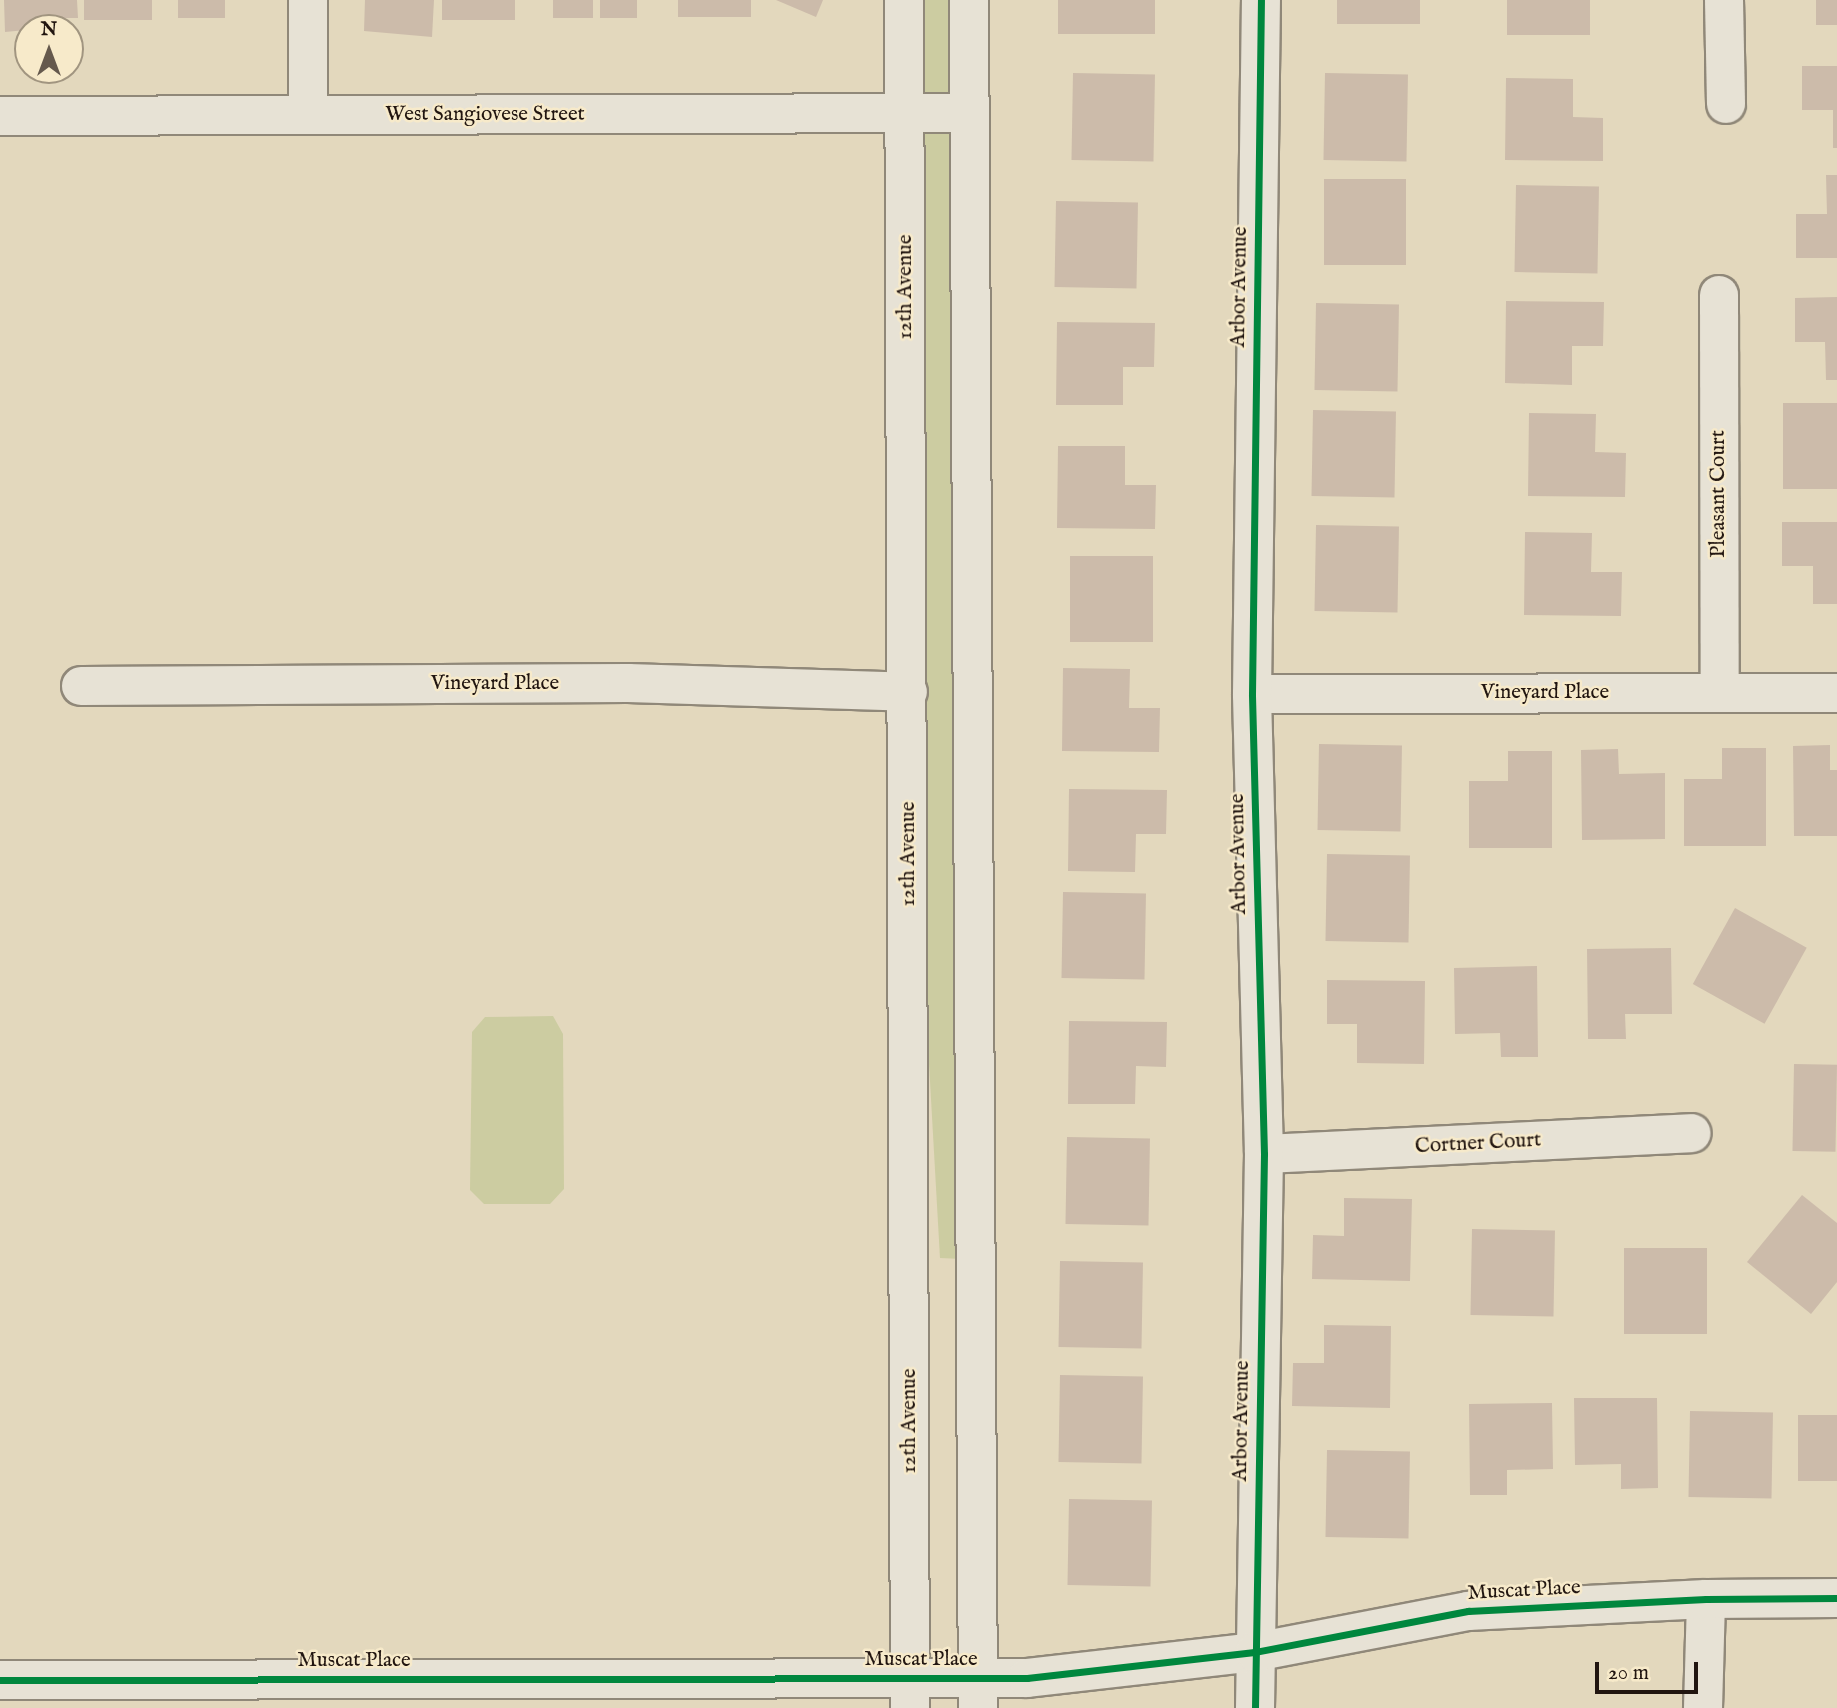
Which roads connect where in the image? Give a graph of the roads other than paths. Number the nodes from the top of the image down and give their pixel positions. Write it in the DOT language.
graph roads {
  1 [pos="308,0"];
  2 [pos="904,0"];
  3 [pos="969,0"];
  4 [pos="1261,0"];
  5 [pos="1724,0"];
  6 [pos="1726,104"];
  7 [pos="905,113"];
  8 [pos="969,113"];
  9 [pos="308,115"];
  10 [pos="0,116"];
  11 [pos="1719,295"];
  12 [pos="81,686"];
  13 [pos="908,692"];
  14 [pos="1720,692"];
  15 [pos="1837,693"];
  16 [pos="1252,694"];
  17 [pos="1692,1133"];
  18 [pos="1264,1154"];
  19 [pos="1837,1598"];
  20 [pos="1706,1599"];
  21 [pos="1255,1652"];
  22 [pos="0,1680"];
  23 [pos="910,1693"];
  24 [pos="977,1693"];
  25 [pos="1255,1708"];
  26 [pos="1703,1708"];
  1 -- 9 [label="street"];
  2 -- 7 [label="street, 12th Avenue"];
  3 -- 8 [label="street"];
  4 -- 16 [label="street, Arbor Avenue"];
  5 -- 6 [label="street"];
  7 -- 8 [label="street, West Sangiovese Street"];
  7 -- 9 [label="street, West Sangiovese Street"];
  7 -- 13 [label="street, 12th Avenue"];
  8 -- 24 [label="street"];
  9 -- 10 [label="street, West Sangiovese Street"];
  11 -- 14 [label="street, Pleasant Court"];
  12 -- 13 [label="street, Vineyard Place"];
  13 -- 23 [label="street, 12th Avenue"];
  14 -- 15 [label="street, Vineyard Place"];
  14 -- 16 [label="street, Vineyard Place"];
  16 -- 18 [label="street, Arbor Avenue"];
  17 -- 18 [label="street, Cortner Court"];
  18 -- 21 [label="street, Arbor Avenue"];
  19 -- 20 [label="street, Muscat Place"];
  20 -- 21 [label="street, Muscat Place"];
  20 -- 26 [label="street"];
  21 -- 24 [label="street, Muscat Place"];
  21 -- 25 [label="street, Arbor Avenue"];
  22 -- 23 [label="street, Muscat Place"];
  23 -- 24 [label="street, Muscat Place"];
}
